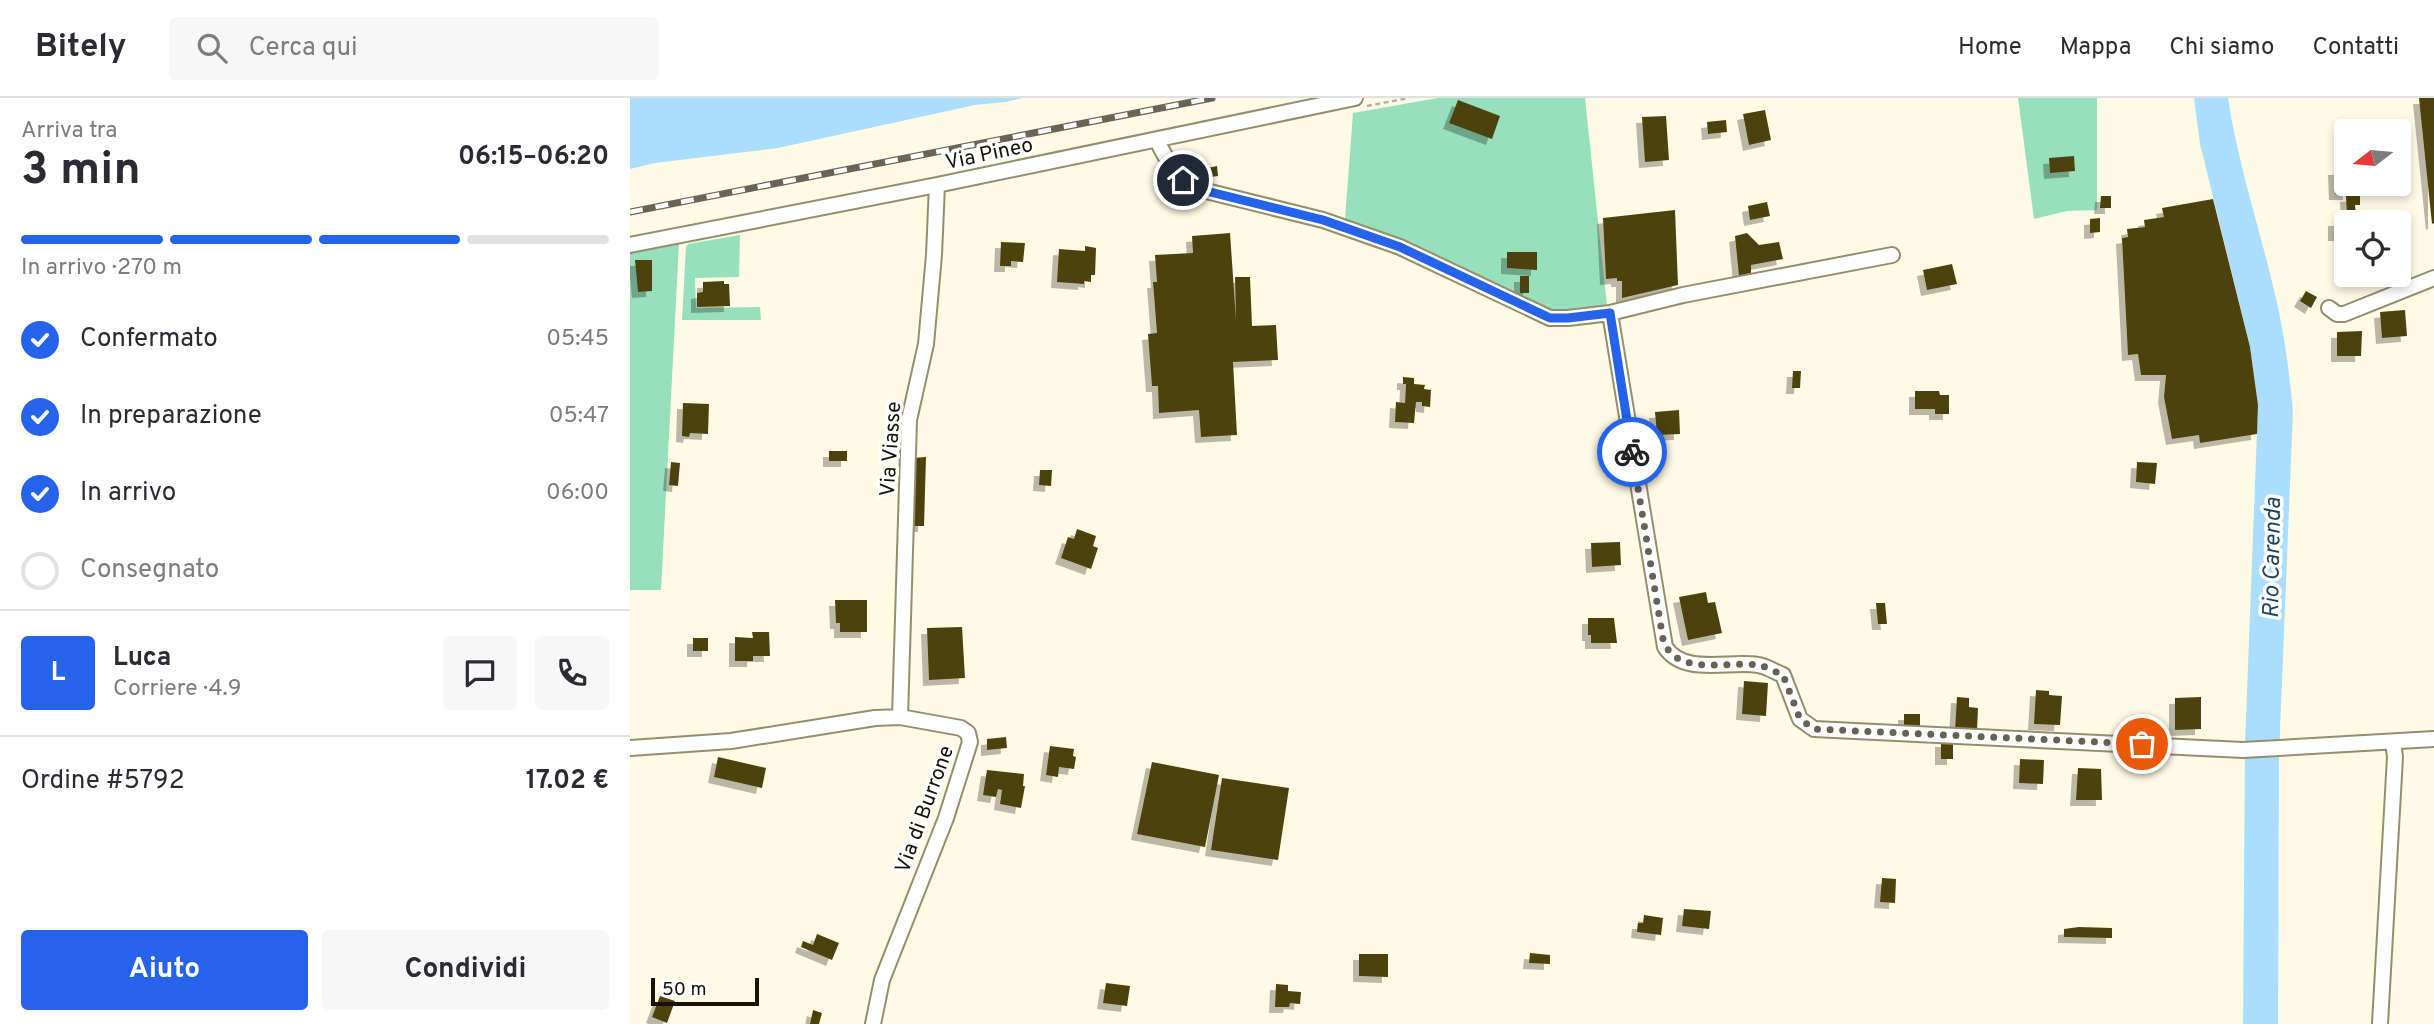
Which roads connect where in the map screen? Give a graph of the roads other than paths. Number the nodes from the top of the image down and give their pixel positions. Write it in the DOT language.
graph roads {
  1 [pos="1355,98"];
  2 [pos="1157,140"];
  3 [pos="937,185"];
  4 [pos="630,245"];
  5 [pos="1892,255"];
  6 [pos="2434,278"];
  7 [pos="2329,308"];
  8 [pos="1610,313"];
  9 [pos="900,717"];
  10 [pos="2434,739"];
  11 [pos="2393,742"];
  12 [pos="630,748"];
  13 [pos="873,1024"];
  14 [pos="2380,1024"];
  1 -- 2 [label="street, Via Pineo"];
  2 -- 3 [label="street, Via Pineo"];
  2 -- 8 [label="street"];
  3 -- 4 [label="street, Via Pineo"];
  3 -- 9 [label="street, Via Viasse"];
  5 -- 8 [label="street"];
  6 -- 7 [label="street"];
  8 -- 11 [label="street"];
  9 -- 12 [label="street, Via di Burrone"];
  9 -- 13 [label="street, Via di Burrone"];
  10 -- 11 [label="street"];
  11 -- 14 [label="street"];
}
